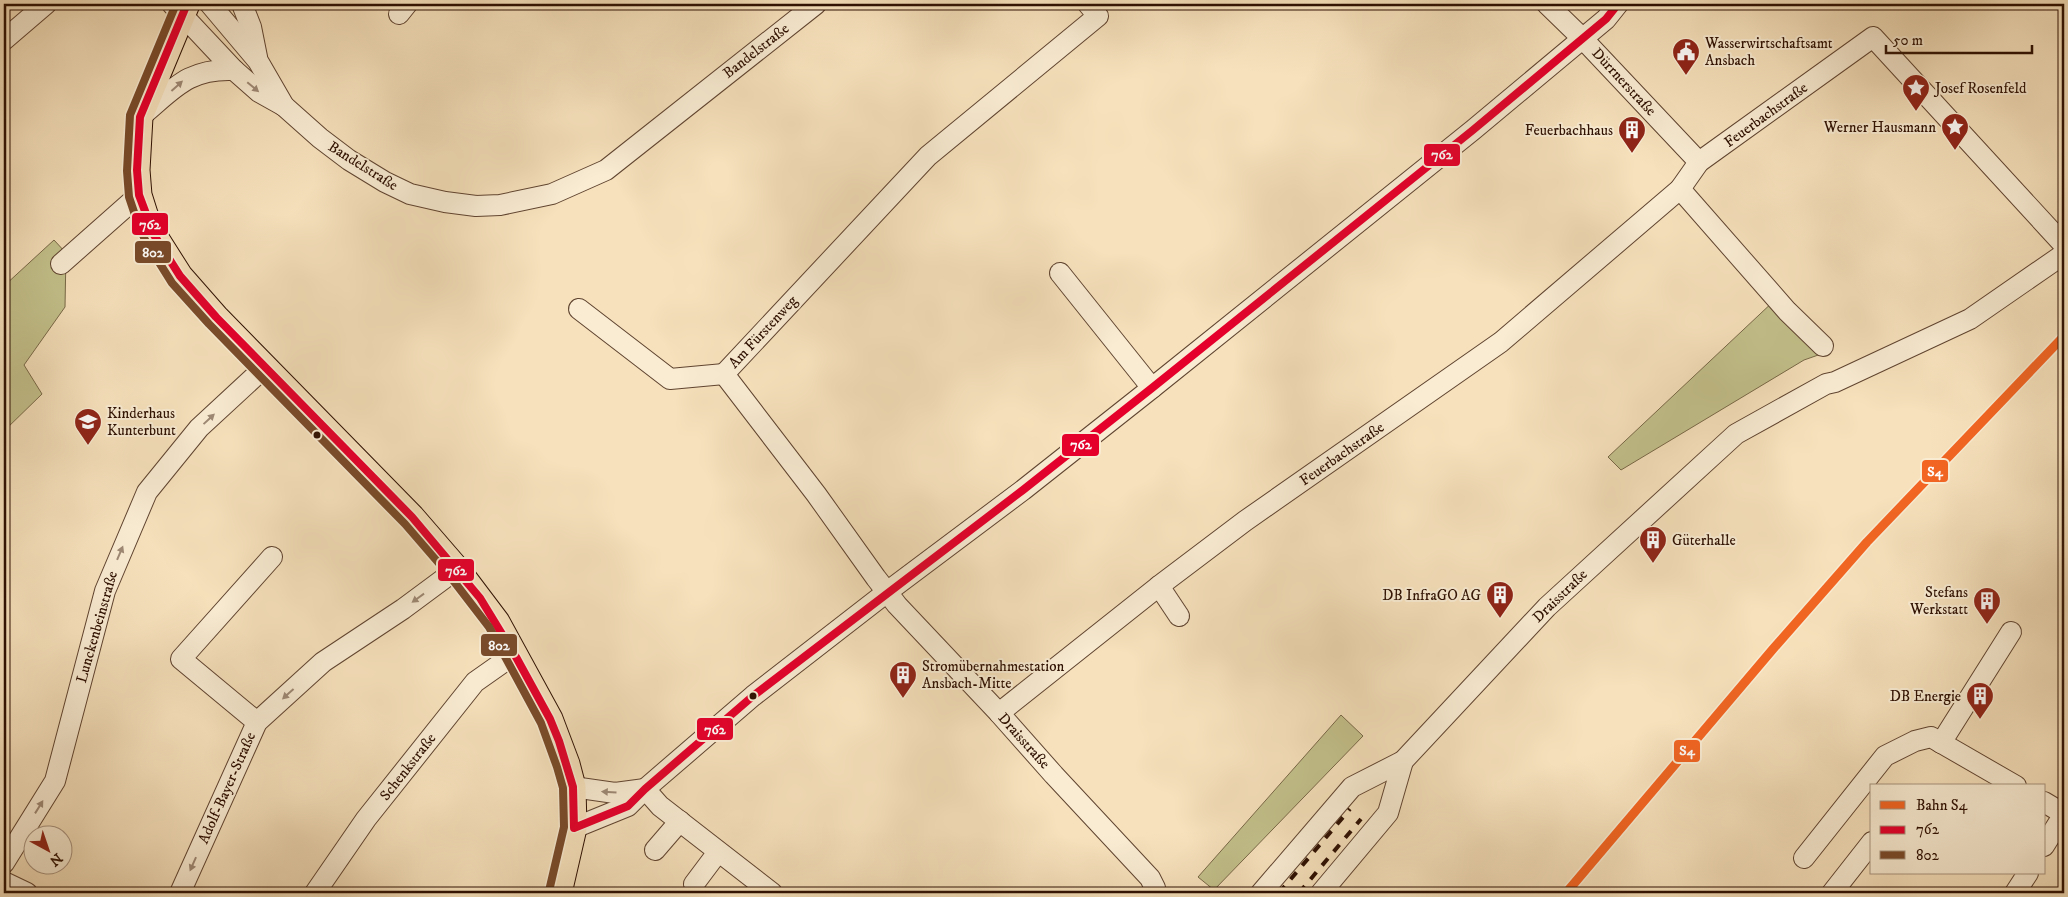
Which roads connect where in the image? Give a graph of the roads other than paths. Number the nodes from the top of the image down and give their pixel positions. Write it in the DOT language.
graph roads {
  1 [pos="46,4"];
  2 [pos="210,4"];
  3 [pos="242,4"];
  4 [pos="816,4"];
  5 [pos="1088,4"];
  6 [pos="1546,4"];
  7 [pos="1618,4"];
  8 [pos="181,7"];
  9 [pos="1583,39"];
  10 [pos="4,40"];
  11 [pos="258,61"];
  12 [pos="234,70"];
  13 [pos="284,106"];
  14 [pos="140,117"];
  15 [pos="1699,162"];
  16 [pos="1680,189"];
  17 [pos="140,195"];
  18 [pos="2064,245"];
  19 [pos="2064,254"];
  20 [pos="61,264"];
  21 [pos="1060,273"];
  22 [pos="579,309"];
  23 [pos="1823,346"];
  24 [pos="265,367"];
  25 [pos="724,374"];
  26 [pos="1152,388"];
  27 [pos="272,557"];
  28 [pos="458,569"];
  29 [pos="1159,586"];
  30 [pos="887,592"];
  31 [pos="1179,616"];
  32 [pos="2010,632"];
  33 [pos="516,656"];
  34 [pos="999,712"];
  35 [pos="257,722"];
  36 [pos="1942,743"];
  37 [pos="1403,761"];
  38 [pos="2013,784"];
  39 [pos="573,787"];
  40 [pos="645,789"];
  41 [pos="2046,803"];
  42 [pos="2064,814"];
  43 [pos="680,821"];
  44 [pos="574,828"];
  45 [pos="2046,843"];
  46 [pos="1870,845"];
  47 [pos="655,850"];
  48 [pos="718,852"];
  49 [pos="1804,858"];
  50 [pos="4,863"];
  51 [pos="2027,874"];
  52 [pos="4,882"];
  53 [pos="694,884"];
  54 [pos="763,891"];
  55 [pos="27,893"];
  56 [pos="180,893"];
  57 [pos="315,893"];
  58 [pos="559,893"];
  59 [pos="1153,893"];
  60 [pos="1261,893"];
  61 [pos="1321,893"];
  62 [pos="1832,893"];
  63 [pos="2015,893"];
  1 -- 10 [label="street"];
  2 -- 11 [label="street, Bandelstraße"];
  3 -- 11 [label="street"];
  4 -- 13 [label="street, Bandelstraße"];
  5 -- 25 [label="street, Am Fürstenweg"];
  6 -- 9 [label="street, Dürrnerstraße"];
  7 -- 9 [label="street"];
  8 -- 12 [label="street"];
  8 -- 14 [label="main road"];
  9 -- 15 [label="street, Dürrnerstraße"];
  9 -- 26 [label="street"];
  11 -- 13 [label="street, Bandelstraße"];
  12 -- 13 [label="street, one-way"];
  14 -- 12 [label="street, one-way"];
  14 -- 17 [label="main road"];
  15 -- 16 [label="street, Feuerbachstraße"];
  15 -- 18 [label="street, Feuerbachstraße"];
  16 -- 23 [label="street"];
  16 -- 29 [label="street, Feuerbachstraße"];
  17 -- 20 [label="street"];
  17 -- 24 [label="main road"];
  19 -- 37 [label="street, Draisstraße"];
  21 -- 26 [label="street"];
  22 -- 25 [label="street"];
  24 -- 28 [label="main road"];
  50 -- 24 [label="street, Lunckenbeinstraße, one-way"];
  25 -- 30 [label="street, Am Fürstenweg"];
  26 -- 30 [label="street"];
  27 -- 35 [label="street"];
  28 -- 33 [label="main road"];
  28 -- 35 [label="street, Adolf-Bayer-Straße, one-way"];
  29 -- 31 [label="street"];
  29 -- 34 [label="street, Feuerbachstraße"];
  30 -- 34 [label="street, Draisstraße"];
  30 -- 40 [label="street"];
  32 -- 36 [label="street"];
  33 -- 39 [label="main road"];
  33 -- 57 [label="street, Schenkstraße"];
  34 -- 59 [label="street, Draisstraße"];
  35 -- 56 [label="street, Adolf-Bayer-Straße, one-way"];
  36 -- 38 [label="street"];
  36 -- 49 [label="street"];
  37 -- 60 [label="street, Draisstraße"];
  37 -- 61 [label="street"];
  40 -- 39 [label="street, one-way"];
  39 -- 44 [label="main road"];
  40 -- 43 [label="street"];
  40 -- 44 [label="street"];
  41 -- 42 [label="street"];
  42 -- 45 [label="street"];
  43 -- 47 [label="street"];
  43 -- 48 [label="street"];
  44 -- 58 [label="main road"];
  46 -- 62 [label="street"];
  48 -- 53 [label="street"];
  48 -- 54 [label="street"];
  51 -- 63 [label="street"];
  52 -- 55 [label="street"];
}
